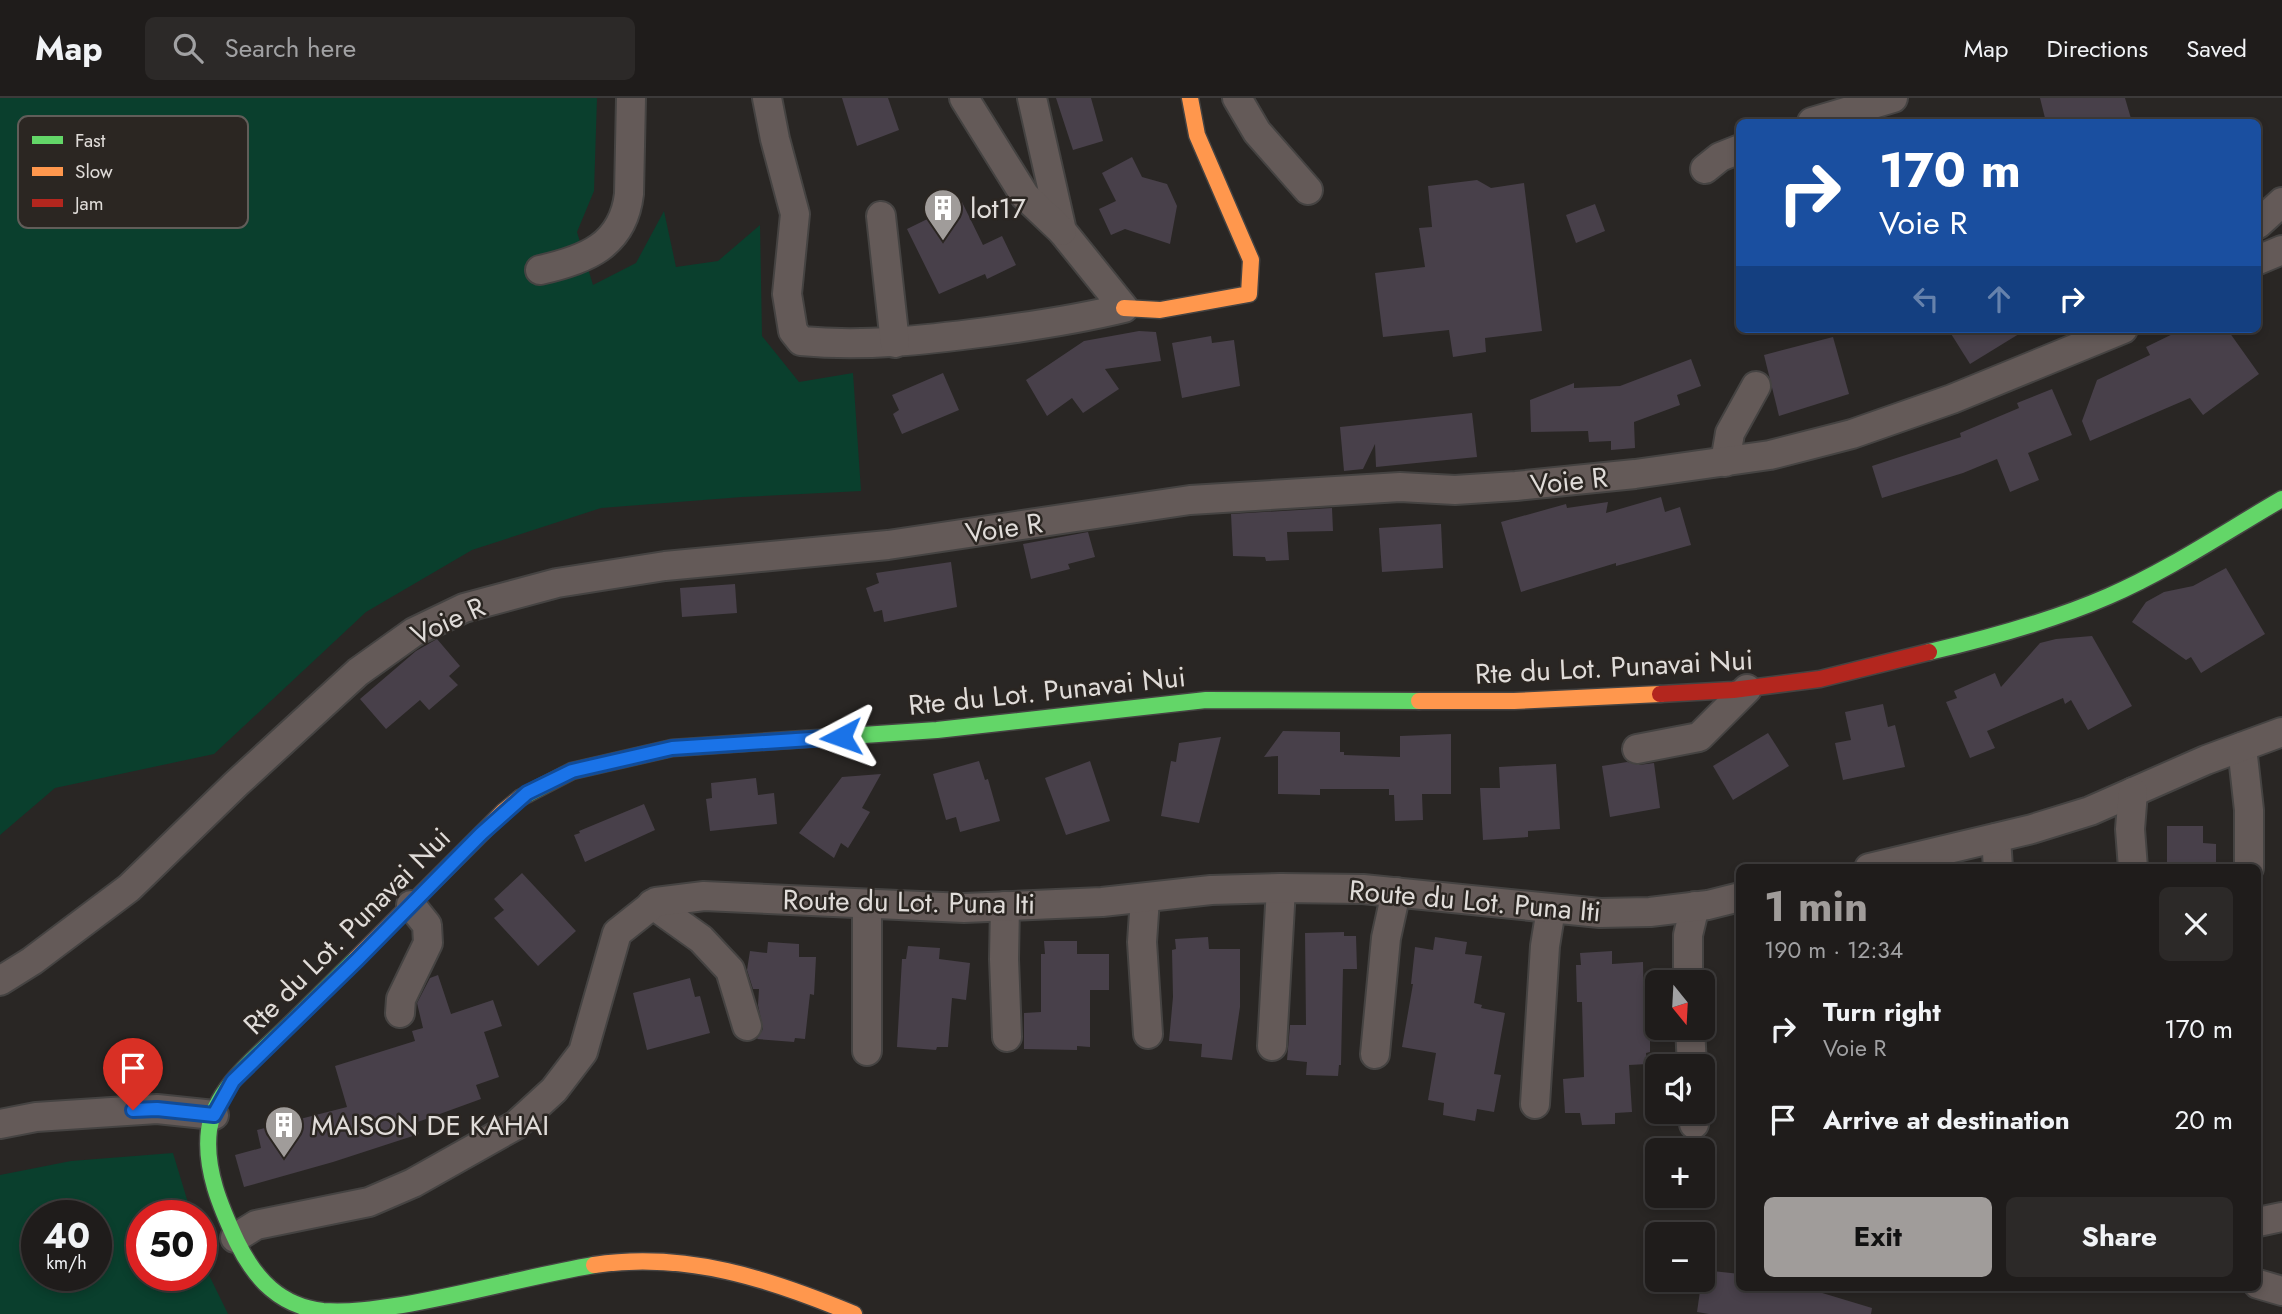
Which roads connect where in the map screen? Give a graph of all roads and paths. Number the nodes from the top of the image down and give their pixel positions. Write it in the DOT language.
graph roads {
  1 [pos="631,98"];
  2 [pos="766,98"];
  3 [pos="1032,98"];
  4 [pos="1190,98"];
  5 [pos="1237,98"];
  6 [pos="1893,98"];
  7 [pos="965,99"];
  8 [pos="1822,119"];
  9 [pos="1736,151"];
  10 [pos="1705,169"];
  11 [pos="1308,190"];
  12 [pos="2282,202"];
  13 [pos="881,216"];
  14 [pos="2261,221"];
  15 [pos="1062,231"];
  16 [pos="2282,250"];
  17 [pos="2261,258"];
  18 [pos="540,270"];
  19 [pos="1124,307"];
  20 [pos="2104,333"];
  21 [pos="2066,341"];
  22 [pos="895,343"];
  23 [pos="1756,386"];
  24 [pos="1725,462"];
  25 [pos="2282,499"];
  26 [pos="1747,689"];
  27 [pos="2282,733"];
  28 [pos="2242,747"];
  29 [pos="1637,749"];
  30 [pos="2133,792"];
  31 [pos="1996,838"];
  32 [pos="1887,864"];
  33 [pos="1998,864"];
  34 [pos="2133,864"];
  35 [pos="2249,864"];
  36 [pos="1281,888"];
  37 [pos="1395,892"];
  38 [pos="1144,898"];
  39 [pos="1736,898"];
  40 [pos="652,904"];
  41 [pos="867,904"];
  42 [pos="411,905"];
  43 [pos="1005,906"];
  44 [pos="1695,906"];
  45 [pos="1551,909"];
  46 [pos="1688,970"];
  47 [pos="0,981"];
  48 [pos="400,1013"];
  49 [pos="747,1026"];
  50 [pos="1148,1034"];
  51 [pos="1007,1037"];
  52 [pos="1272,1046"];
  53 [pos="867,1051"];
  54 [pos="1375,1054"];
  55 [pos="1535,1104"];
  56 [pos="214,1115"];
  57 [pos="0,1124"];
  58 [pos="2282,1217"];
  59 [pos="2261,1221"];
  60 [pos="235,1238"];
  61 [pos="2261,1285"];
  62 [pos="2282,1291"];
  63 [pos="854,1314"];
  1 -- 18 [label="street"];
  2 -- 22 [label="street"];
  3 -- 15 [label="street"];
  4 -- 19 [label="main road"];
  5 -- 11 [label="street"];
  6 -- 8 [label="street"];
  7 -- 15 [label="street"];
  9 -- 10 [label="street"];
  12 -- 14 [label="street"];
  13 -- 22 [label="street"];
  15 -- 19 [label="street"];
  16 -- 17 [label="street"];
  19 -- 22 [label="street"];
  20 -- 21 [label="street, Voie R"];
  21 -- 24 [label="street, Voie R"];
  23 -- 24 [label="street"];
  24 -- 47 [label="street, Voie R"];
  25 -- 26 [label="main road, Rte du Lot. Punavai Nui"];
  26 -- 29 [label="street"];
  26 -- 42 [label="main road, Rte du Lot. Punavai Nui"];
  27 -- 28 [label="street"];
  28 -- 30 [label="street"];
  28 -- 35 [label="street"];
  30 -- 31 [label="street"];
  30 -- 34 [label="street"];
  31 -- 32 [label="street"];
  31 -- 33 [label="street"];
  36 -- 37 [label="street, Route du Lot. Puna Iti"];
  36 -- 38 [label="street, Route du Lot. Puna Iti"];
  36 -- 52 [label="street"];
  37 -- 45 [label="street, Route du Lot. Puna Iti"];
  37 -- 54 [label="street"];
  38 -- 43 [label="street, Route du Lot. Puna Iti"];
  38 -- 50 [label="street"];
  39 -- 44 [label="street, Route du Lot. Puna Iti"];
  40 -- 41 [label="street, Route du Lot. Puna Iti"];
  40 -- 49 [label="street"];
  40 -- 60 [label="street, Route du Lot. Puna Iti"];
  41 -- 43 [label="street, Route du Lot. Puna Iti"];
  41 -- 53 [label="street"];
  42 -- 48 [label="street"];
  42 -- 56 [label="main road, Rte du Lot. Punavai Nui"];
  43 -- 51 [label="street"];
  44 -- 45 [label="street, Route du Lot. Puna Iti"];
  44 -- 46 [label="street"];
  45 -- 55 [label="street"];
  56 -- 57 [label="street"];
  56 -- 60 [label="main road, Rte du Lot. Punavai Nui"];
  58 -- 59 [label="street"];
  60 -- 63 [label="main road, Rte du Lot. Punavai Nui"];
  61 -- 62 [label="street"];
}
